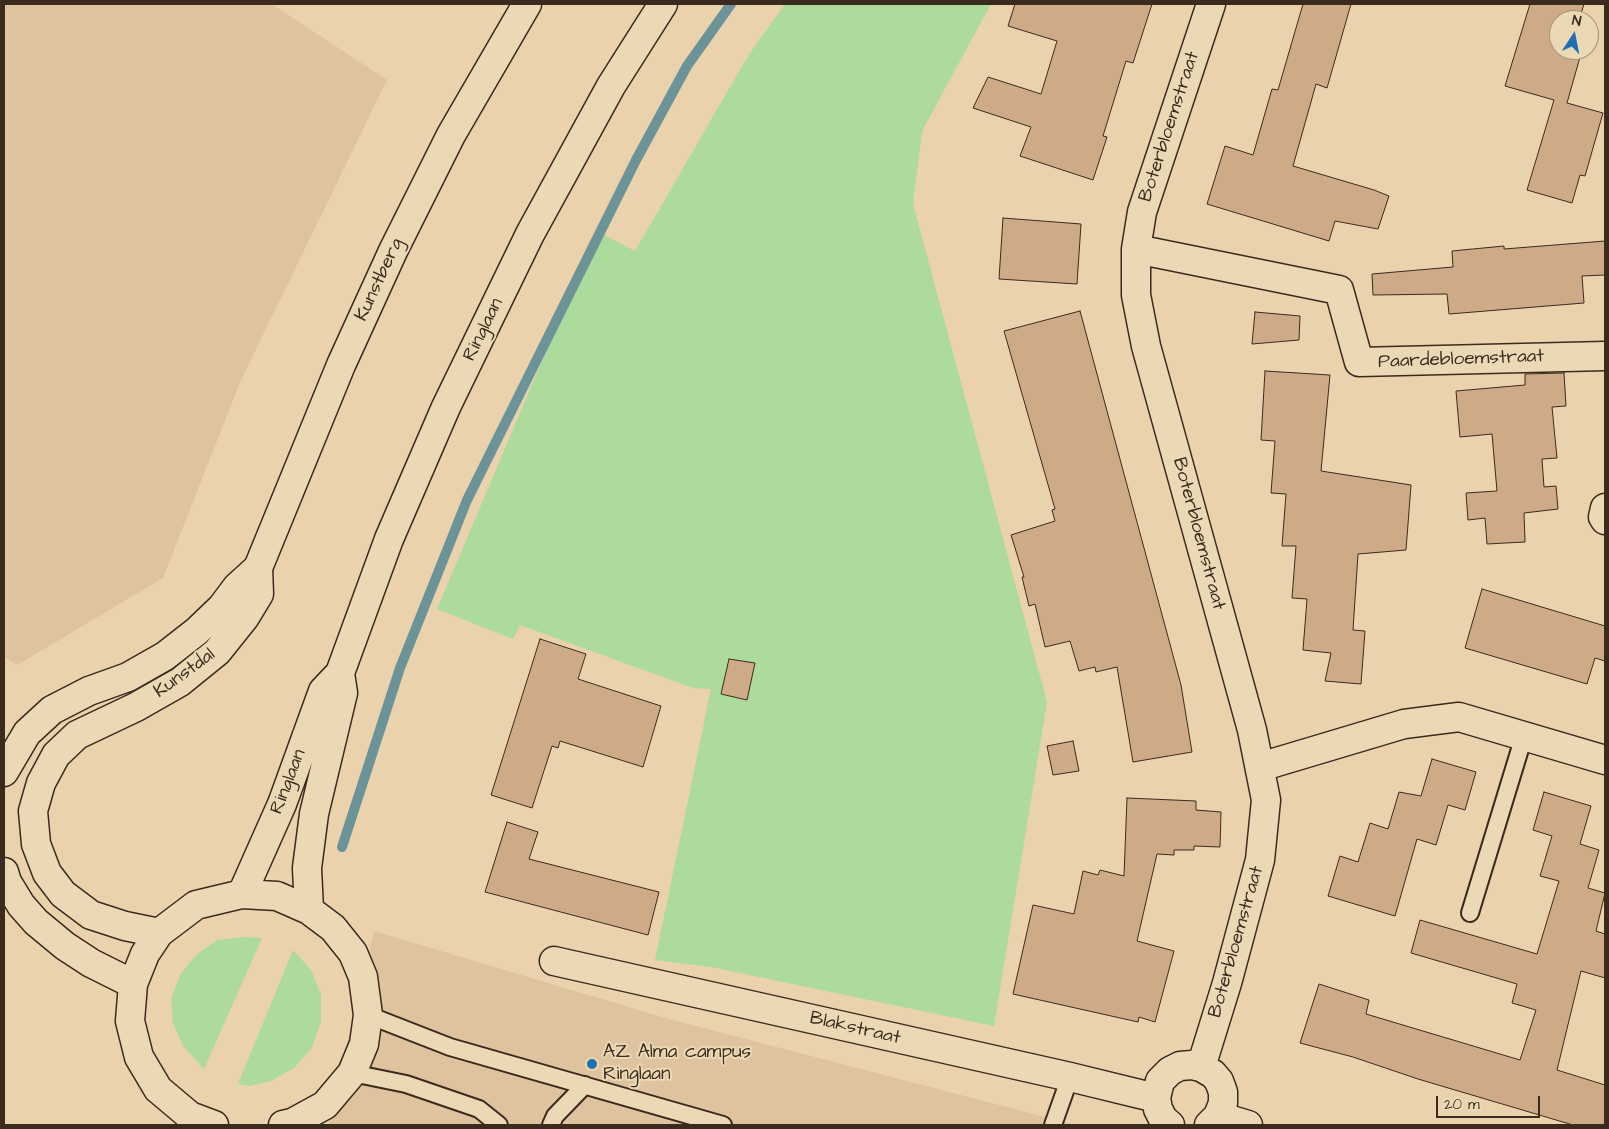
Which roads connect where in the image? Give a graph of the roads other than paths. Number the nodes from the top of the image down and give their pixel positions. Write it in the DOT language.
graph roads {
  1 [pos="526,4"];
  2 [pos="663,4"];
  3 [pos="1212,4"];
  4 [pos="1136,249"];
  5 [pos="1605,356"];
  6 [pos="1605,508"];
  7 [pos="1605,520"];
  8 [pos="258,568"];
  9 [pos="340,673"];
  10 [pos="1524,736"];
  11 [pos="1605,760"];
  12 [pos="1260,767"];
  13 [pos="4,772"];
  14 [pos="4,872"];
  15 [pos="242,894"];
  16 [pos="309,910"];
  17 [pos="1470,913"];
  18 [pos="159,934"];
  19 [pos="554,962"];
  20 [pos="133,984"];
  21 [pos="368,1015"];
  22 [pos="1201,1067"];
  23 [pos="352,1073"];
  24 [pos="1070,1077"];
  25 [pos="585,1085"];
  26 [pos="1156,1098"];
  27 [pos="1214,1121"];
  28 [pos="198,1122"];
  29 [pos="283,1125"];
  30 [pos="499,1125"];
  31 [pos="551,1125"];
  32 [pos="723,1125"];
  33 [pos="1053,1125"];
  34 [pos="1170,1125"];
  35 [pos="1248,1125"];
  1 -- 8 [label="street, Kunstberg"];
  2 -- 9 [label="street, Ringlaan"];
  3 -- 4 [label="street, Boterbloemstraat"];
  4 -- 5 [label="street, Paardebloemstraat"];
  4 -- 12 [label="street, Boterbloemstraat"];
  6 -- 7 [label="street"];
  8 -- 13 [label="street, Kunstdal"];
  8 -- 18 [label="street, Kunstdal"];
  9 -- 15 [label="street, Ringlaan"];
  9 -- 16 [label="street, Ringlaan"];
  10 -- 11 [label="street"];
  10 -- 12 [label="street"];
  10 -- 17 [label="lane"];
  12 -- 22 [label="street, Boterbloemstraat"];
  14 -- 20 [label="street"];
  15 -- 16 [label="street"];
  15 -- 18 [label="street"];
  16 -- 21 [label="street"];
  18 -- 20 [label="street"];
  19 -- 24 [label="street, Blakstraat"];
  20 -- 28 [label="street"];
  21 -- 23 [label="street"];
  21 -- 25 [label="lane"];
  22 -- 26 [label="street"];
  22 -- 27 [label="street"];
  23 -- 29 [label="street"];
  23 -- 30 [label="lane"];
  24 -- 26 [label="street, Blakstraat"];
  24 -- 33 [label="lane"];
  25 -- 31 [label="lane"];
  25 -- 32 [label="lane"];
  26 -- 34 [label="street"];
  27 -- 35 [label="street"];
}
